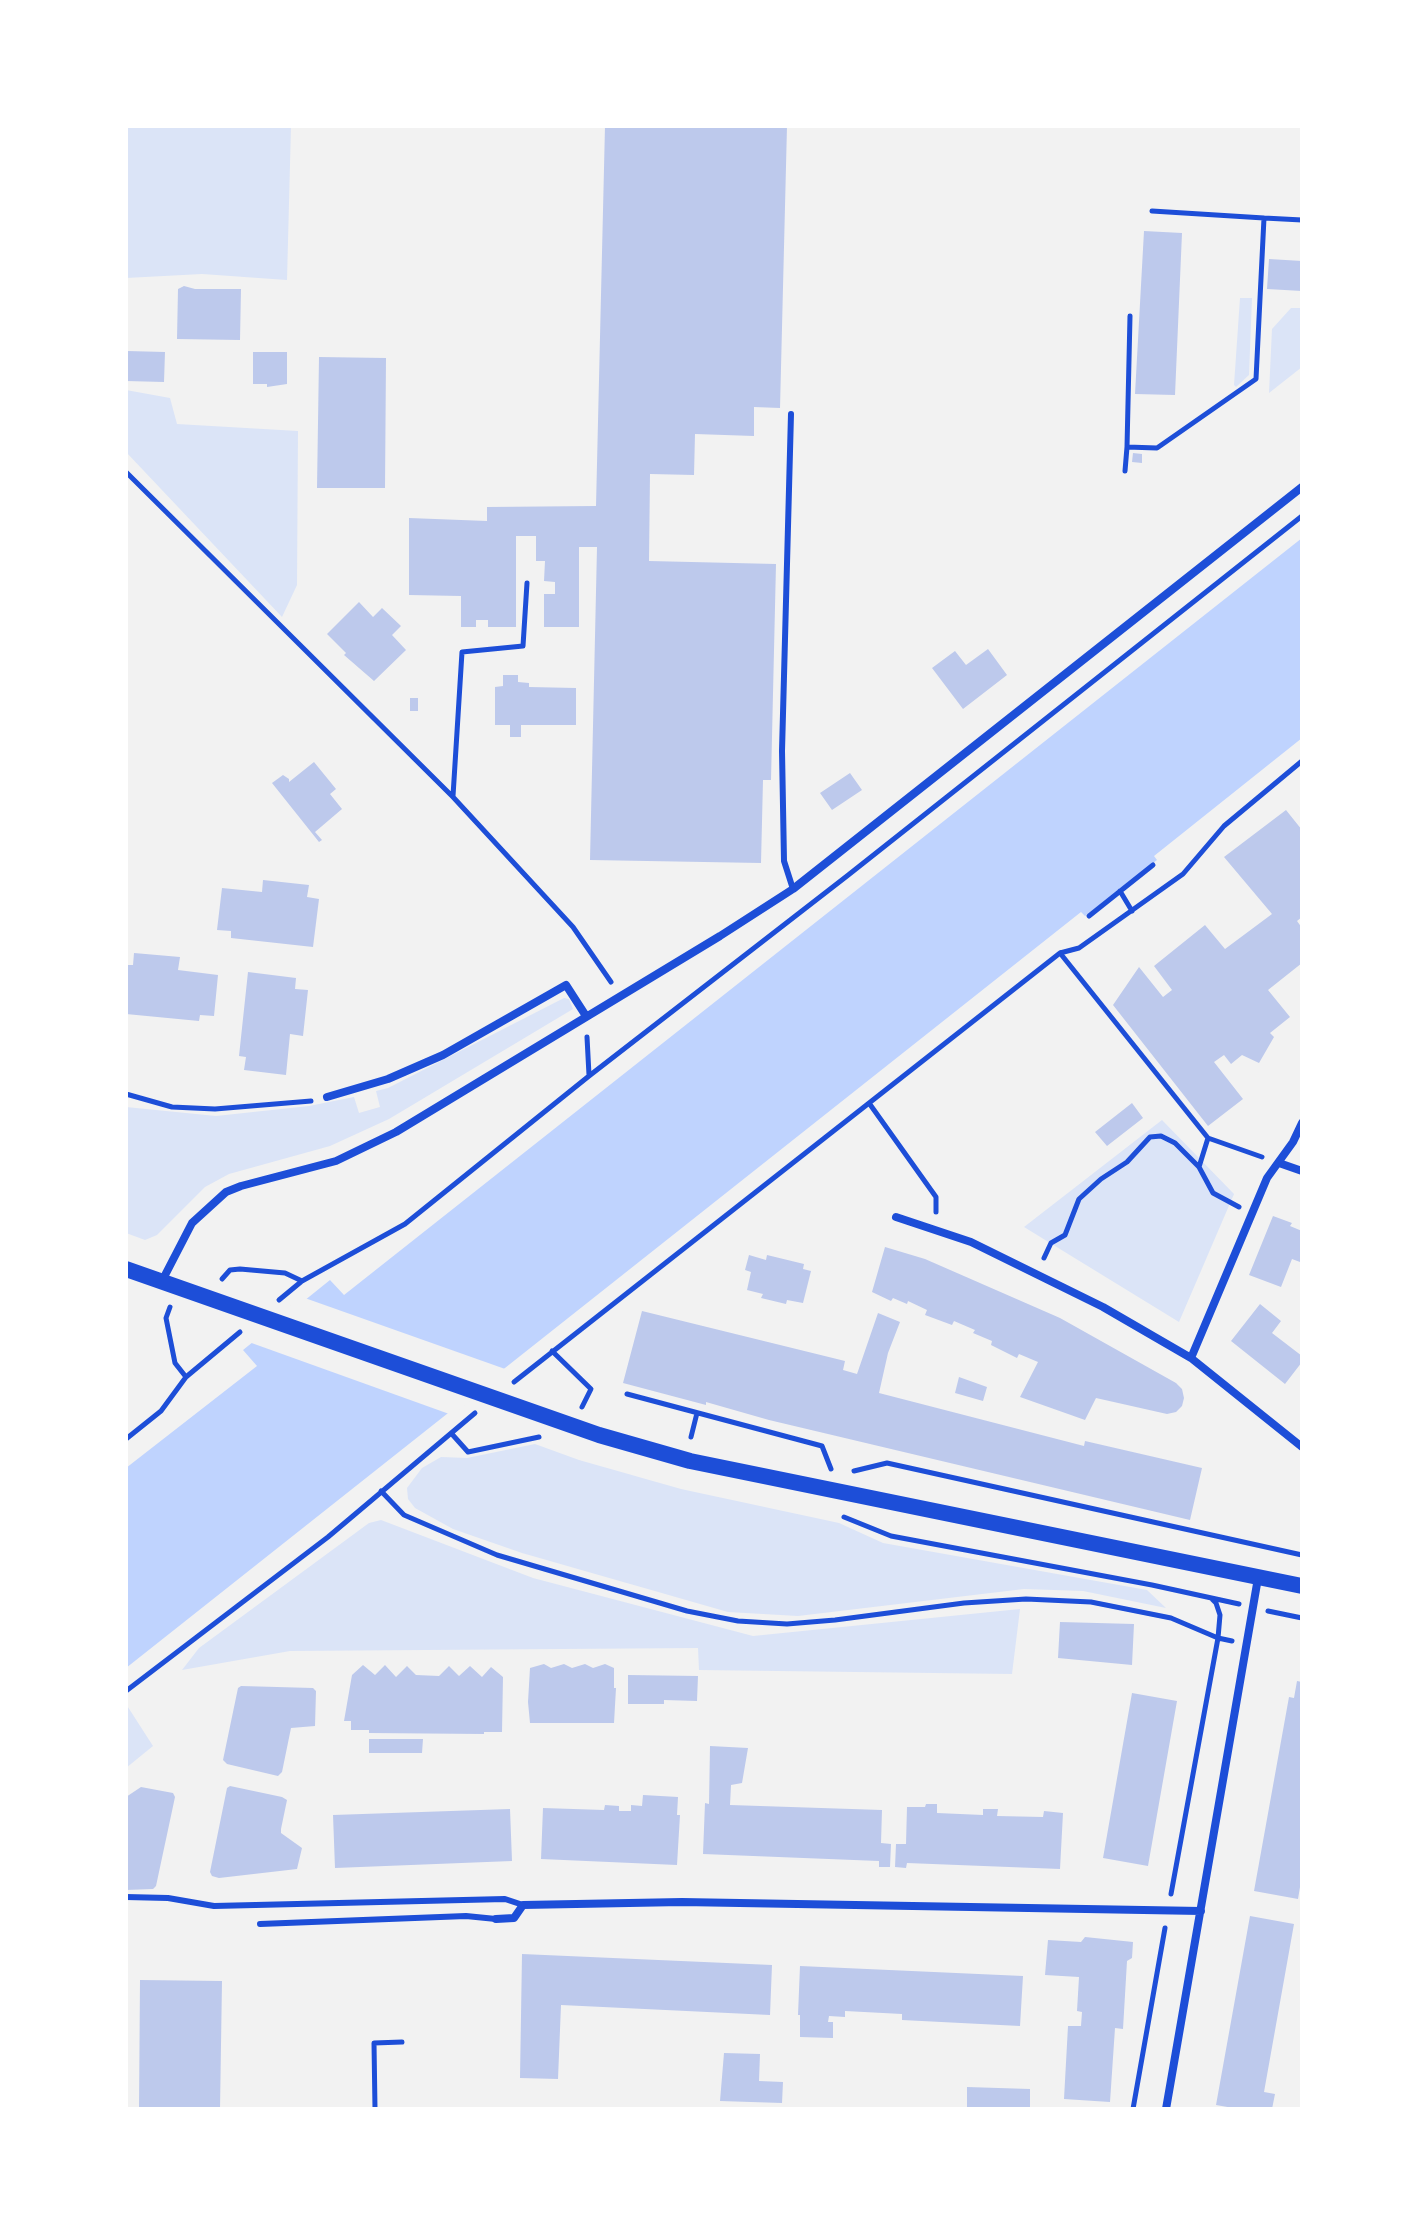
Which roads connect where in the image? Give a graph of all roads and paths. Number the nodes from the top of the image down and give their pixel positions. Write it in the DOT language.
graph roads {
  1 [pos="1152,211"];
  2 [pos="1264,218"];
  3 [pos="1302,220"];
  4 [pos="1130,316"];
  5 [pos="791,414"];
  6 [pos="1127,447"];
  7 [pos="1125,471"];
  8 [pos="126,472"];
  9 [pos="1302,487"];
  10 [pos="1302,516"];
  11 [pos="527,583"];
  12 [pos="1302,761"];
  13 [pos="453,797"];
  14 [pos="1153,865"];
  15 [pos="793,889"];
  16 [pos="1120,891"];
  17 [pos="1132,911"];
  18 [pos="1089,916"];
  19 [pos="1060,953"];
  20 [pos="620,996"];
  21 [pos="586,1016"];
  22 [pos="589,1076"];
  23 [pos="126,1094"];
  24 [pos="327,1097"];
  25 [pos="869,1103"];
  26 [pos="1302,1123"];
  27 [pos="1208,1138"];
  28 [pos="1279,1163"];
  29 [pos="1199,1167"];
  30 [pos="1302,1171"];
  31 [pos="936,1197"];
  32 [pos="1251,1211"];
  33 [pos="896,1217"];
  34 [pos="126,1269"];
  35 [pos="1036,1273"];
  36 [pos="222,1279"];
  37 [pos="302,1281"];
  38 [pos="162,1282"];
  39 [pos="170,1307"];
  40 [pos="267,1310"];
  41 [pos="244,1329"];
  42 [pos="552,1351"];
  43 [pos="1191,1358"];
  44 [pos="186,1377"];
  45 [pos="627,1394"];
  46 [pos="507,1395"];
  47 [pos="568,1402"];
  48 [pos="485,1406"];
  49 [pos="582,1407"];
  50 [pos="596,1410"];
  51 [pos="697,1413"];
  52 [pos="451,1433"];
  53 [pos="677,1433"];
  54 [pos="541,1437"];
  55 [pos="691,1437"];
  56 [pos="126,1439"];
  57 [pos="702,1440"];
  58 [pos="1302,1447"];
  59 [pos="817,1466"];
  60 [pos="832,1470"];
  61 [pos="381,1491"];
  62 [pos="1302,1555"];
  63 [pos="1258,1578"];
  64 [pos="1302,1586"];
  65 [pos="1209,1596"];
  66 [pos="1218,1638"];
  67 [pos="1248,1644"];
  68 [pos="126,1691"];
  69 [pos="126,1897"];
  70 [pos="523,1905"];
  71 [pos="1168,1911"];
  72 [pos="1201,1911"];
  73 [pos="496,1919"];
  74 [pos="260,1924"];
  75 [pos="402,2042"];
  76 [pos="375,2109"];
  77 [pos="1133,2109"];
  78 [pos="1166,2109"];
  1 -- 2 [label="path"];
  2 -- 3 [label="path"];
  2 -- 6 [label="path"];
  4 -- 6 [label="path"];
  5 -- 15 [label="lane"];
  6 -- 7 [label="path"];
  8 -- 13 [label="path"];
  9 -- 15 [label="street"];
  10 -- 22 [label="path"];
  11 -- 13 [label="path"];
  12 -- 17 [label="path"];
  13 -- 20 [label="path"];
  14 -- 16 [label="path"];
  15 -- 20 [label="street"];
  16 -- 17 [label="path"];
  16 -- 18 [label="path"];
  17 -- 19 [label="path"];
  19 -- 25 [label="path"];
  19 -- 27 [label="path"];
  20 -- 21 [label="street"];
  21 -- 22 [label="path"];
  21 -- 24 [label="street"];
  21 -- 38 [label="street"];
  22 -- 37 [label="path"];
  23 -- 24 [label="path"];
  25 -- 31 [label="path"];
  25 -- 42 [label="path"];
  26 -- 28 [label="street"];
  27 -- 28 [label="path"];
  27 -- 29 [label="path"];
  28 -- 30 [label="street"];
  28 -- 32 [label="street"];
  29 -- 32 [label="path"];
  29 -- 35 [label="path"];
  32 -- 43 [label="street"];
  33 -- 35 [label="street"];
  34 -- 38 [label="main road"];
  35 -- 43 [label="street"];
  36 -- 37 [label="path"];
  37 -- 40 [label="path"];
  38 -- 46 [label="main road"];
  39 -- 44 [label="path"];
  41 -- 44 [label="path"];
  42 -- 46 [label="path"];
  42 -- 49 [label="path"];
  43 -- 58 [label="street"];
  44 -- 56 [label="path"];
  45 -- 51 [label="path"];
  46 -- 63 [label="main road"];
  47 -- 49 [label="path"];
  48 -- 52 [label="path"];
  49 -- 50 [label="path"];
  51 -- 55 [label="path"];
  51 -- 60 [label="path"];
  52 -- 54 [label="path"];
  52 -- 61 [label="path"];
  53 -- 55 [label="path"];
  55 -- 57 [label="path"];
  59 -- 60 [label="path"];
  60 -- 62 [label="path"];
  61 -- 66 [label="path"];
  61 -- 68 [label="path"];
  63 -- 64 [label="main road"];
  63 -- 67 [label="street"];
  65 -- 66 [label="path"];
  66 -- 67 [label="path"];
  66 -- 71 [label="path"];
  67 -- 72 [label="street"];
  69 -- 70 [label="lane"];
  70 -- 71 [label="street"];
  70 -- 73 [label="street"];
  71 -- 72 [label="street"];
  71 -- 77 [label="path"];
  72 -- 78 [label="street"];
  73 -- 74 [label="lane"];
  75 -- 76 [label="path"];
}
